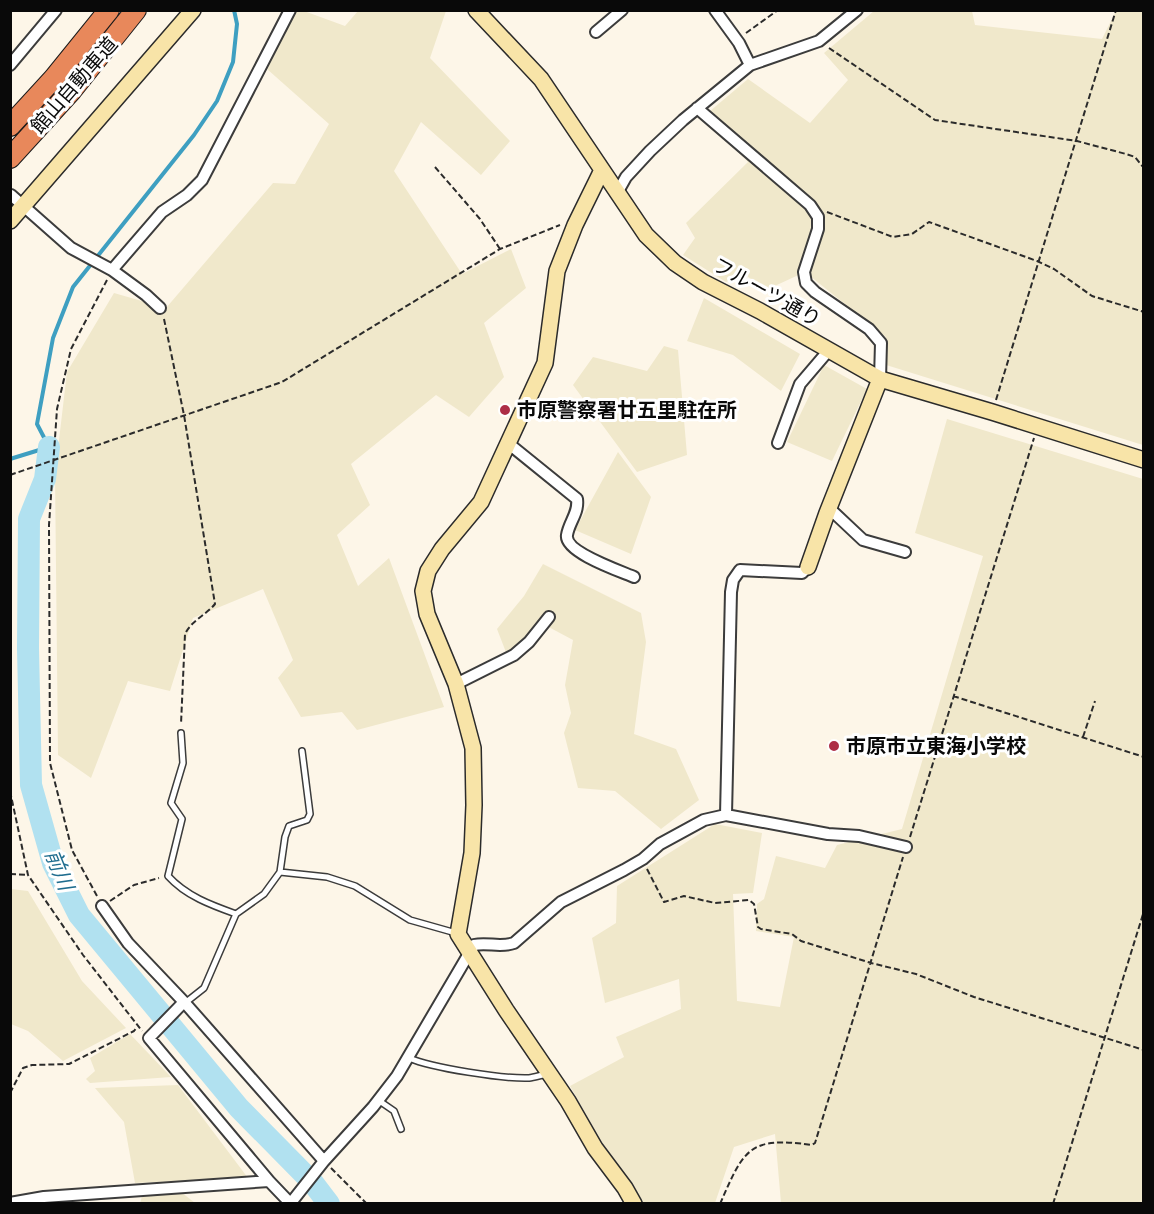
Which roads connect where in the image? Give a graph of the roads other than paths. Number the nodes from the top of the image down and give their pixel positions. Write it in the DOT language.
graph roads {
  1 [pos="56,10"];
  2 [pos="109,10"];
  3 [pos="136,10"];
  4 [pos="193,10"];
  5 [pos="290,10"];
  6 [pos="476,10"];
  7 [pos="622,10"];
  8 [pos="715,10"];
  9 [pos="857,10"];
  10 [pos="596,32"];
  11 [pos="10,65"];
  12 [pos="750,65"];
  13 [pos="697,108"];
  14 [pos="10,126"];
  15 [pos="10,158"];
  16 [pos="602,170"];
  17 [pos="617,193"];
  18 [pos="11,195"];
  19 [pos="24,207"];
  20 [pos="10,222"];
  21 [pos="112,270"];
  22 [pos="160,308"];
  23 [pos="829,350"];
  24 [pos="880,379"];
  25 [pos="778,443"];
  26 [pos="509,444"];
  27 [pos="1143,460"];
  28 [pos="829,508"];
  29 [pos="905,552"];
  30 [pos="808,567"];
  31 [pos="634,577"];
  32 [pos="549,616"];
  33 [pos="456,684"];
  34 [pos="181,733"];
  35 [pos="302,751"];
  36 [pos="726,815"];
  37 [pos="906,847"];
  38 [pos="280,872"];
  39 [pos="102,906"];
  40 [pos="236,914"];
  41 [pos="458,934"];
  42 [pos="471,952"];
  43 [pos="183,1004"];
  44 [pos="409,1058"];
  45 [pos="549,1074"];
  46 [pos="378,1100"];
  47 [pos="401,1129"];
  48 [pos="324,1161"];
  49 [pos="269,1181"];
  50 [pos="102,1198"];
  51 [pos="10,1203"];
  52 [pos="290,1203"];
  53 [pos="634,1203"];
  1 -- 11 [label="street"];
  2 -- 14 [label="highway, 館山自動車道"];
  3 -- 15 [label="highway, 館山自動車道"];
  4 -- 19 [label="street"];
  5 -- 21 [label="street"];
  6 -- 16 [label="street, フルーツ通り"];
  7 -- 10 [label="street"];
  8 -- 12 [label="street"];
  9 -- 12 [label="street"];
  12 -- 13 [label="street"];
  13 -- 17 [label="street"];
  13 -- 24 [label="street"];
  16 -- 17 [label="street, フルーツ通り"];
  16 -- 26 [label="street"];
  17 -- 23 [label="street, フルーツ通り"];
  18 -- 19 [label="street"];
  19 -- 20 [label="street"];
  19 -- 21 [label="street"];
  21 -- 22 [label="street"];
  23 -- 24 [label="street, フルーツ通り"];
  23 -- 25 [label="street"];
  24 -- 27 [label="street, フルーツ通り"];
  24 -- 28 [label="street"];
  26 -- 31 [label="street"];
  26 -- 33 [label="street"];
  28 -- 29 [label="street"];
  28 -- 30 [label="street"];
  30 -- 36 [label="street"];
  32 -- 33 [label="street"];
  33 -- 41 [label="street"];
  34 -- 40 [label="lane"];
  35 -- 38 [label="lane"];
  36 -- 37 [label="street"];
  36 -- 42 [label="street"];
  38 -- 40 [label="lane"];
  38 -- 41 [label="lane"];
  39 -- 43 [label="street"];
  40 -- 43 [label="lane"];
  41 -- 42 [label="street"];
  42 -- 44 [label="street"];
  42 -- 45 [label="street"];
  43 -- 48 [label="street"];
  43 -- 49 [label="street"];
  44 -- 45 [label="lane"];
  44 -- 46 [label="street"];
  45 -- 53 [label="street"];
  46 -- 47 [label="lane"];
  46 -- 48 [label="street"];
  48 -- 52 [label="street"];
  49 -- 50 [label="street"];
  49 -- 52 [label="street"];
  50 -- 51 [label="street"];
}
